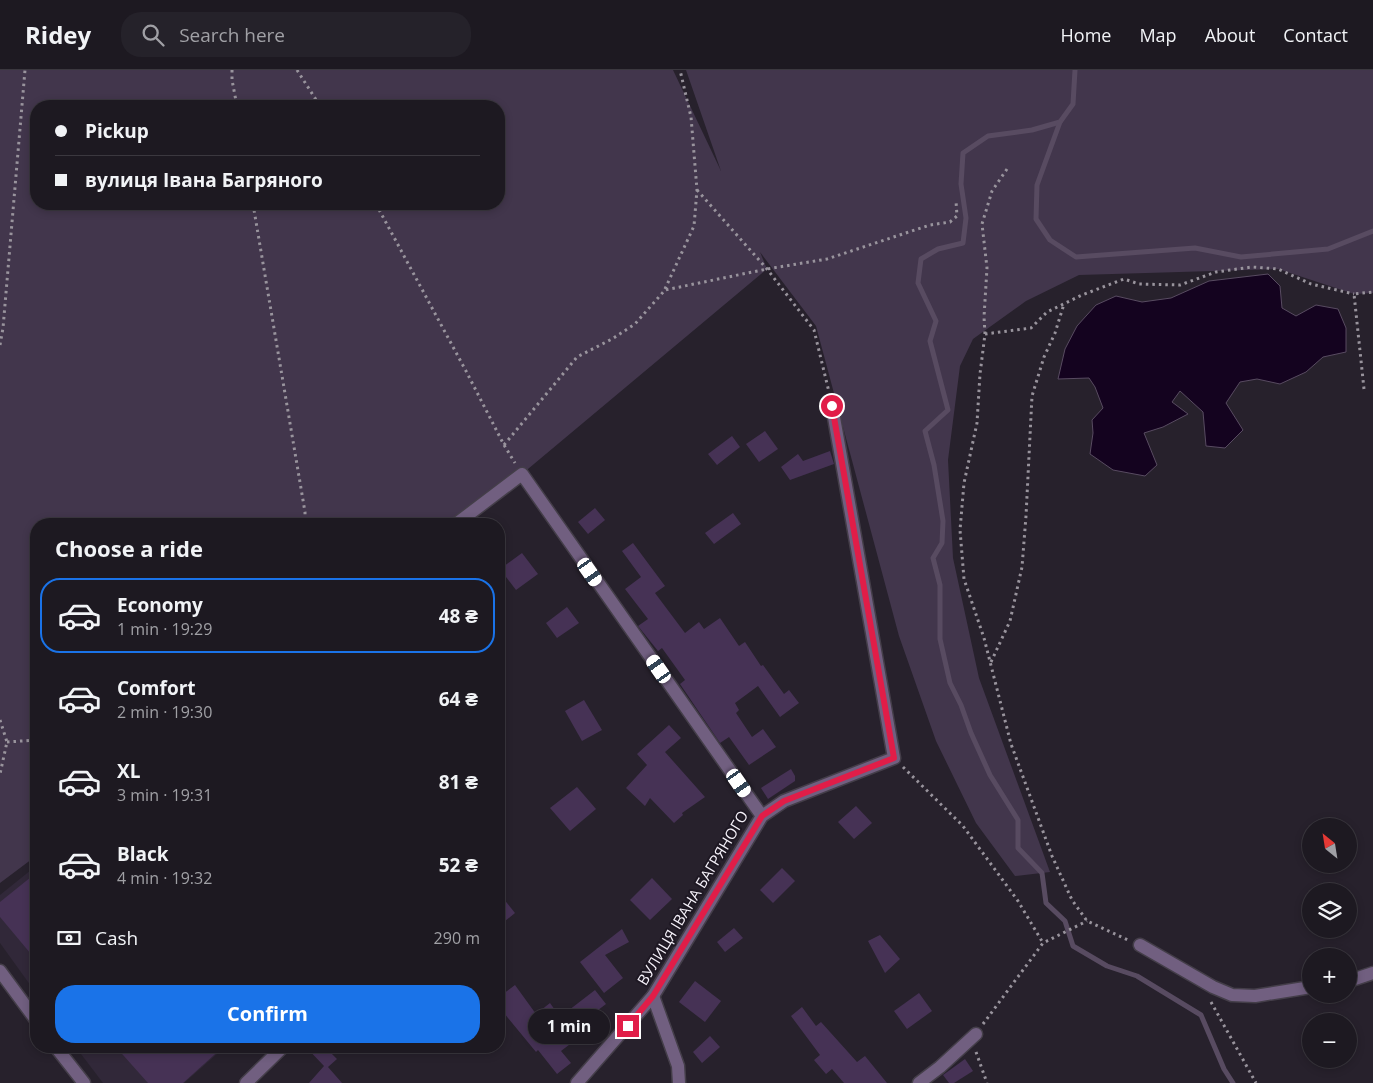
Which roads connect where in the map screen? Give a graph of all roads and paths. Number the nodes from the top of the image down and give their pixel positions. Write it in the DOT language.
graph roads {
  1 [pos="25,70"];
  2 [pos="232,70"];
  3 [pos="297,70"];
  4 [pos="680,70"];
  5 [pos="236,100"];
  6 [pos="316,100"];
  7 [pos="1007,169"];
  8 [pos="697,190"];
  9 [pos="956,201"];
  10 [pos="254,210"];
  11 [pos="379,210"];
  12 [pos="767,269"];
  13 [pos="665,290"];
  14 [pos="1373,292"];
  15 [pos="1354,294"];
  16 [pos="1064,304"];
  17 [pos="985,334"];
  18 [pos="0,345"];
  19 [pos="1364,389"];
  20 [pos="832,406"];
  21 [pos="504,445"];
  22 [pos="522,474"];
  23 [pos="305,518"];
  24 [pos="464,518"];
  25 [pos="990,662"];
  26 [pos="0,720"];
  27 [pos="30,740"];
  28 [pos="7,742"];
  29 [pos="894,758"];
  30 [pos="0,774"];
  31 [pos="762,816"];
  32 [pos="1087,922"];
  33 [pos="1043,943"];
  34 [pos="1140,945"];
  35 [pos="0,971"];
  36 [pos="1373,973"];
  37 [pos="1198,978"];
  38 [pos="1357,978"];
  39 [pos="1302,988"];
  40 [pos="653,996"];
  41 [pos="30,1012"];
  42 [pos="976,1034"];
  43 [pos="60,1053"];
  44 [pos="277,1053"];
  45 [pos="84,1083"];
  46 [pos="246,1083"];
  47 [pos="577,1083"];
  48 [pos="679,1083"];
  49 [pos="919,1083"];
  50 [pos="987,1083"];
  51 [pos="1256,1083"];
  1 -- 18 [label="path"];
  2 -- 5 [label="path"];
  3 -- 6 [label="path"];
  4 -- 8 [label="path"];
  7 -- 17 [label="path"];
  8 -- 12 [label="path"];
  8 -- 13 [label="path"];
  9 -- 12 [label="path"];
  10 -- 23 [label="path"];
  11 -- 21 [label="path"];
  12 -- 13 [label="path"];
  12 -- 20 [label="path"];
  13 -- 21 [label="path"];
  14 -- 15 [label="path"];
  15 -- 16 [label="path"];
  15 -- 19 [label="path"];
  16 -- 17 [label="path"];
  16 -- 25 [label="path"];
  17 -- 25 [label="path"];
  20 -- 29 [label="street"];
  21 -- 22 [label="path"];
  22 -- 24 [label="street"];
  22 -- 31 [label="street"];
  25 -- 32 [label="path"];
  26 -- 28 [label="path"];
  27 -- 28 [label="path"];
  28 -- 30 [label="path"];
  29 -- 31 [label="street, ВУЛИЦЯ ІВАНА БАГРЯНОГО"];
  29 -- 33 [label="path"];
  31 -- 40 [label="street, ВУЛИЦЯ ІВАНА БАГРЯНОГО"];
  32 -- 33 [label="path"];
  32 -- 34 [label="path"];
  33 -- 42 [label="path"];
  34 -- 37 [label="street"];
  35 -- 41 [label="street"];
  36 -- 38 [label="street"];
  37 -- 39 [label="street"];
  37 -- 51 [label="path"];
  40 -- 47 [label="street, ВУЛИЦЯ ІВАНА БАГРЯНОГО"];
  40 -- 48 [label="street"];
  42 -- 49 [label="street"];
  42 -- 50 [label="path"];
  43 -- 45 [label="street"];
  44 -- 46 [label="street"];
}
